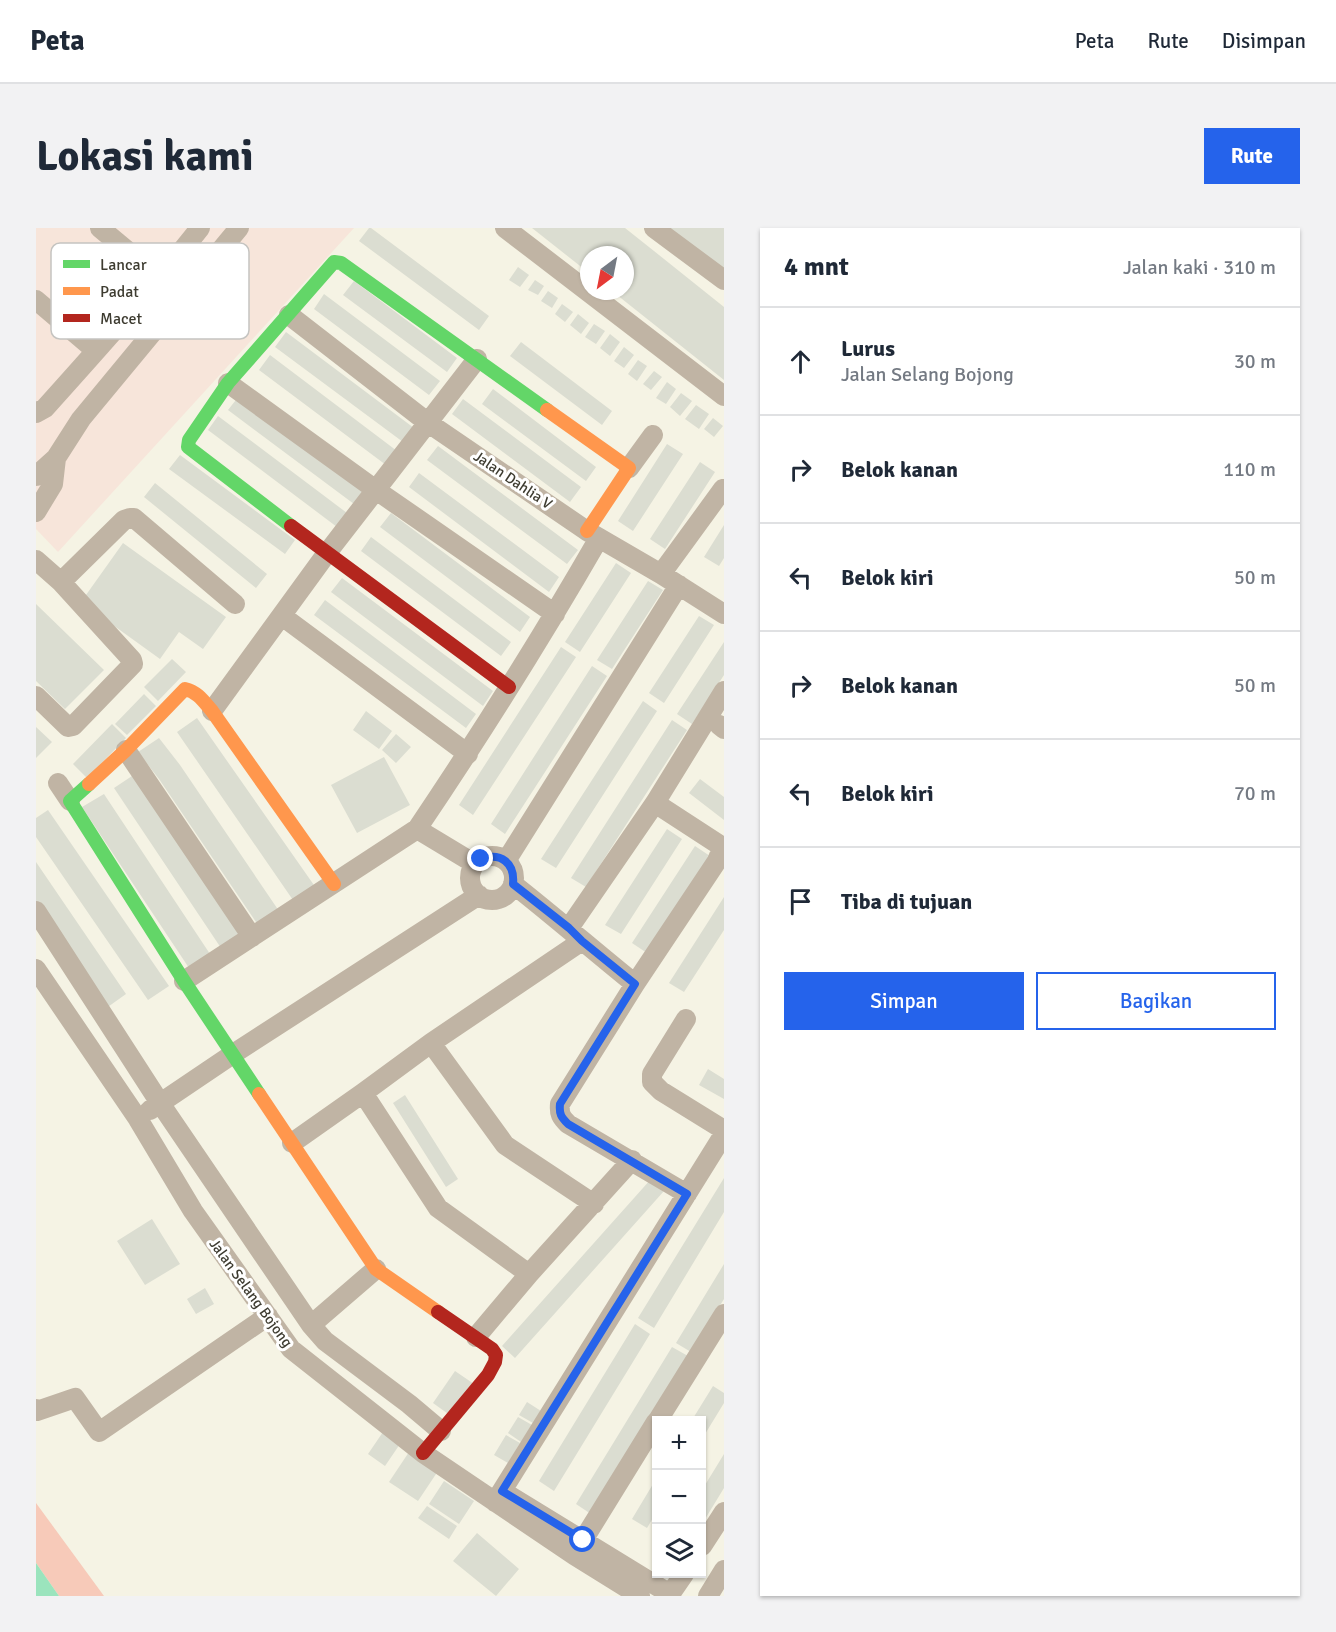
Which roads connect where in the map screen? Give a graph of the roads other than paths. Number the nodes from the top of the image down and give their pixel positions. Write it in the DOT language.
graph roads {
  1 [pos="100,228"];
  2 [pos="200,228"];
  3 [pos="239,228"];
  4 [pos="505,228"];
  5 [pos="654,228"];
  6 [pos="118,243"];
  7 [pos="188,243"];
  8 [pos="227,243"];
  9 [pos="724,280"];
  10 [pos="36,300"];
  11 [pos="51,313"];
  12 [pos="289,315"];
  13 [pos="82,339"];
  14 [pos="107,339"];
  15 [pos="147,339"];
  16 [pos="96,351"];
  17 [pos="477,359"];
  18 [pos="228,383"];
  19 [pos="724,396"];
  20 [pos="36,413"];
  21 [pos="427,422"];
  22 [pos="653,435"];
  23 [pos="56,458"];
  24 [pos="629,468"];
  25 [pos="36,476"];
  26 [pos="723,489"];
  27 [pos="376,490"];
  28 [pos="36,512"];
  29 [pos="593,534"];
  30 [pos="327,553"];
  31 [pos="36,560"];
  32 [pos="661,574"];
  33 [pos="61,582"];
  34 [pos="680,585"];
  35 [pos="235,604"];
  36 [pos="555,614"];
  37 [pos="724,614"];
  38 [pos="282,616"];
  39 [pos="508,687"];
  40 [pos="724,691"];
  41 [pos="36,696"];
  42 [pos="212,711"];
  43 [pos="126,750"];
  44 [pos="468,754"];
  45 [pos="58,783"];
  46 [pos="70,801"];
  47 [pos="655,803"];
  48 [pos="417,830"];
  49 [pos="506,861"];
  50 [pos="475,864"];
  51 [pos="334,884"];
  52 [pos="513,884"];
  53 [pos="478,895"];
  54 [pos="36,911"];
  55 [pos="576,935"];
  56 [pos="252,937"];
  57 [pos="36,969"];
  58 [pos="184,981"];
  59 [pos="635,984"];
  60 [pos="686,1019"];
  61 [pos="431,1043"];
  62 [pos="233,1054"];
  63 [pos="363,1093"];
  64 [pos="160,1103"];
  65 [pos="138,1119"];
  66 [pos="724,1132"];
  67 [pos="292,1143"];
  68 [pos="632,1160"];
  69 [pos="687,1194"];
  70 [pos="594,1204"];
  71 [pos="376,1269"];
  72 [pos="529,1274"];
  73 [pos="724,1314"];
  74 [pos="268,1316"];
  75 [pos="311,1325"];
  76 [pos="476,1337"];
  77 [pos="36,1409"];
  78 [pos="660,1416"];
  79 [pos="652,1429"];
  80 [pos="441,1431"];
  81 [pos="423,1453"];
  82 [pos="498,1497"];
  83 [pos="724,1512"];
  84 [pos="706,1540"];
  85 [pos="578,1548"];
  86 [pos="724,1569"];
  87 [pos="681,1578"];
  88 [pos="669,1595"];
  89 [pos="640,1596"];
  90 [pos="708,1596"];
  1 -- 6 [label="street"];
  2 -- 7 [label="street"];
  3 -- 8 [label="street"];
  4 -- 19 [label="street"];
  5 -- 9 [label="street"];
  10 -- 11 [label="street"];
  12 -- 17 [label="street"];
  12 -- 18 [label="street"];
  12 -- 21 [label="street, Jalan Dahlia V"];
  13 -- 16 [label="street"];
  14 -- 16 [label="street"];
  15 -- 23 [label="street"];
  16 -- 20 [label="street"];
  17 -- 21 [label="street"];
  17 -- 24 [label="street"];
  18 -- 27 [label="street"];
  18 -- 30 [label="street"];
  21 -- 27 [label="street"];
  21 -- 29 [label="street, Jalan Dahlia V"];
  22 -- 24 [label="street"];
  23 -- 25 [label="street"];
  23 -- 28 [label="street"];
  24 -- 29 [label="street"];
  26 -- 32 [label="street"];
  27 -- 30 [label="street"];
  27 -- 36 [label="street"];
  29 -- 32 [label="street, Jalan Dahlia V"];
  29 -- 36 [label="street"];
  30 -- 38 [label="street"];
  30 -- 39 [label="street"];
  31 -- 33 [label="street"];
  32 -- 34 [label="street, Jalan Dahlia V"];
  33 -- 35 [label="street"];
  33 -- 41 [label="street"];
  34 -- 37 [label="street, Jalan Dahlia V"];
  34 -- 49 [label="street"];
  36 -- 39 [label="street"];
  38 -- 42 [label="street"];
  38 -- 44 [label="street"];
  39 -- 44 [label="street"];
  40 -- 47 [label="street"];
  42 -- 43 [label="street"];
  42 -- 51 [label="street"];
  43 -- 46 [label="street"];
  43 -- 56 [label="street"];
  44 -- 48 [label="street"];
  45 -- 46 [label="street"];
  46 -- 58 [label="street"];
  47 -- 55 [label="street"];
  47 -- 59 [label="street"];
  48 -- 50 [label="street"];
  48 -- 51 [label="street"];
  49 -- 50 [label="street"];
  49 -- 52 [label="street"];
  50 -- 53 [label="street"];
  51 -- 56 [label="street"];
  52 -- 53 [label="street"];
  52 -- 55 [label="street"];
  53 -- 62 [label="street"];
  54 -- 64 [label="street"];
  55 -- 59 [label="street"];
  55 -- 61 [label="street"];
  56 -- 58 [label="street"];
  57 -- 65 [label="street, Jalan Selang Bojong"];
  58 -- 62 [label="street"];
  59 -- 68 [label="street"];
  60 -- 66 [label="street"];
  61 -- 63 [label="street"];
  61 -- 70 [label="street"];
  62 -- 64 [label="street"];
  62 -- 67 [label="street"];
  63 -- 67 [label="street"];
  63 -- 72 [label="street"];
  64 -- 65 [label="street"];
  64 -- 75 [label="street"];
  65 -- 74 [label="street, Jalan Selang Bojong"];
  66 -- 69 [label="street"];
  67 -- 71 [label="street"];
  68 -- 69 [label="street"];
  68 -- 70 [label="street"];
  69 -- 82 [label="street"];
  70 -- 72 [label="street"];
  71 -- 75 [label="street"];
  71 -- 76 [label="street"];
  72 -- 76 [label="street"];
  73 -- 78 [label="street"];
  74 -- 77 [label="street"];
  74 -- 81 [label="street, Jalan Selang Bojong"];
  75 -- 80 [label="street"];
  76 -- 80 [label="street"];
  79 -- 85 [label="street"];
  80 -- 81 [label="street"];
  81 -- 82 [label="street, Jalan Selang Bojong"];
  82 -- 85 [label="street, Jalan Selang Bojong"];
  83 -- 84 [label="street"];
  85 -- 88 [label="street, Jalan Selang Bojong"];
  85 -- 89 [label="street, Jalan Selang Bojong"];
  86 -- 90 [label="street"];
  87 -- 88 [label="street"];
}
